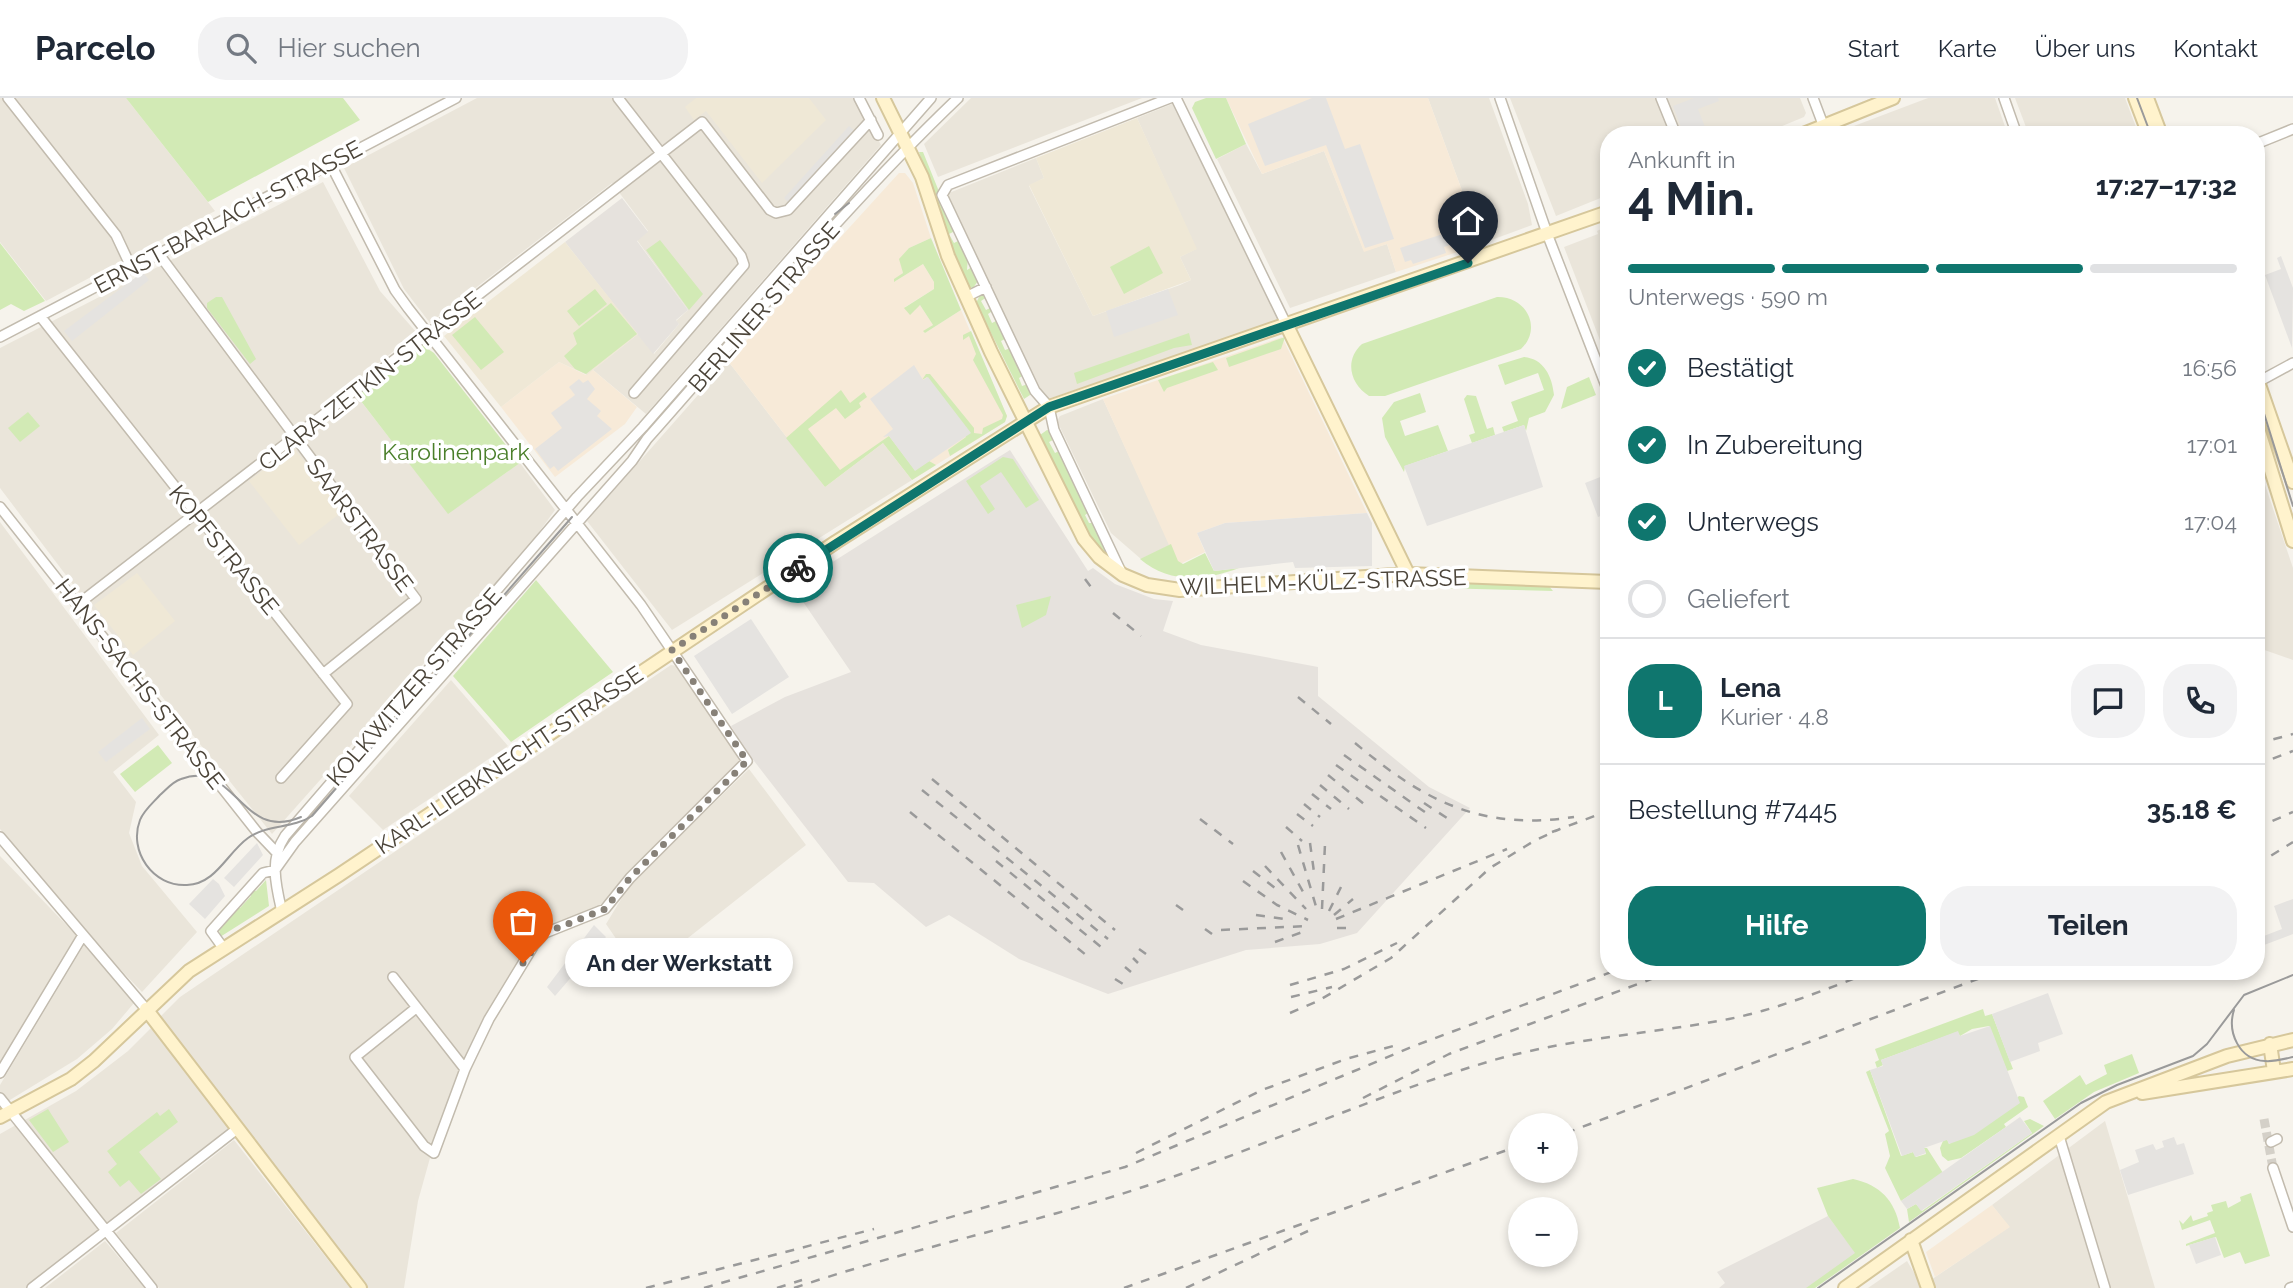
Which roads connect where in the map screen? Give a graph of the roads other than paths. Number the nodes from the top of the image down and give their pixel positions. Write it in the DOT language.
graph roads {
  1 [pos="8,98"];
  2 [pos="456,98"];
  3 [pos="618,98"];
  4 [pos="859,98"];
  5 [pos="883,98"];
  6 [pos="931,98"];
  7 [pos="958,98"];
  8 [pos="1170,98"];
  9 [pos="1176,98"];
  10 [pos="1500,98"];
  11 [pos="1661,98"];
  12 [pos="1813,98"];
  13 [pos="1893,98"];
  14 [pos="2004,98"];
  15 [pos="2135,98"];
  16 [pos="2147,98"];
  17 [pos="871,120"];
  18 [pos="1672,126"];
  19 [pos="1824,126"];
  20 [pos="1834,126"];
  21 [pos="2014,126"];
  22 [pos="2146,126"];
  23 [pos="2158,126"];
  24 [pos="2293,129"];
  25 [pos="878,135"];
  26 [pos="904,138"];
  27 [pos="2265,140"];
  28 [pos="661,153"];
  29 [pos="330,163"];
  30 [pos="1600,215"];
  31 [pos="1548,236"];
  32 [pos="158,253"];
  33 [pos="131,267"];
  34 [pos="986,287"];
  35 [pos="966,296"];
  36 [pos="40,316"];
  37 [pos="1287,326"];
  38 [pos="430,335"];
  39 [pos="0,337"];
  40 [pos="2293,363"];
  41 [pos="1600,370"];
  42 [pos="2265,376"];
  43 [pos="634,393"];
  44 [pos="2265,401"];
  45 [pos="1049,407"];
  46 [pos="1025,423"];
  47 [pos="296,439"];
  48 [pos="2265,451"];
  49 [pos="2292,473"];
  50 [pos="0,507"];
  51 [pos="195,515"];
  52 [pos="571,515"];
  53 [pos="2293,541"];
  54 [pos="1408,574"];
  55 [pos="1123,575"];
  56 [pos="1600,582"];
  57 [pos="77,606"];
  58 [pos="672,650"];
  59 [pos="323,674"];
  60 [pos="281,778"];
  61 [pos="0,837"];
  62 [pos="280,856"];
  63 [pos="275,870"];
  64 [pos="282,912"];
  65 [pos="83,935"];
  66 [pos="224,949"];
  67 [pos="393,977"];
  68 [pos="416,1008"];
  69 [pos="146,1009"];
  70 [pos="2293,1040"];
  71 [pos="2270,1044"];
  72 [pos="465,1069"];
  73 [pos="2293,1069"];
  74 [pos="2274,1071"];
  75 [pos="0,1073"];
  76 [pos="0,1098"];
  77 [pos="2093,1111"];
  78 [pos="6,1114"];
  79 [pos="237,1129"];
  80 [pos="2059,1136"];
  81 [pos="2273,1168"];
  82 [pos="2293,1227"];
  83 [pos="107,1230"];
  84 [pos="1912,1240"];
  85 [pos="32,1288"];
  86 [pos="152,1288"];
  87 [pos="360,1288"];
  88 [pos="1845,1288"];
  89 [pos="1928,1288"];
  90 [pos="2105,1288"];
  1 -- 33 [label="street"];
  2 -- 29 [label="street, ERNST-BARLACH-STRASSE"];
  3 -- 28 [label="street"];
  4 -- 17 [label="street"];
  5 -- 26 [label="main road, WILHELM-KÜLZ-STRASSE"];
  6 -- 26 [label="street, BERLINER STRASSE"];
  7 -- 26 [label="street, BERLINER STRASSE"];
  8 -- 34 [label="street"];
  9 -- 37 [label="street"];
  10 -- 31 [label="street"];
  11 -- 18 [label="street"];
  12 -- 19 [label="street"];
  13 -- 20 [label="main road"];
  14 -- 21 [label="street"];
  15 -- 22 [label="main road"];
  16 -- 23 [label="main road"];
  17 -- 25 [label="street"];
  17 -- 28 [label="street, CLARA-ZETKIN-STRASSE"];
  24 -- 27 [label="street"];
  26 -- 35 [label="main road, WILHELM-KÜLZ-STRASSE"];
  26 -- 52 [label="street, BERLINER STRASSE"];
  26 -- 52 [label="street, BERLINER STRASSE"];
  28 -- 38 [label="street, CLARA-ZETKIN-STRASSE"];
  28 -- 43 [label="street"];
  29 -- 32 [label="street, ERNST-BARLACH-STRASSE"];
  29 -- 38 [label="street"];
  30 -- 31 [label="main road, KARL-LIEBKNECHT-STRASSE"];
  31 -- 37 [label="main road, KARL-LIEBKNECHT-STRASSE"];
  31 -- 41 [label="street"];
  32 -- 33 [label="street, ERNST-BARLACH-STRASSE"];
  32 -- 47 [label="street, SAARSTRASSE"];
  33 -- 36 [label="street, ERNST-BARLACH-STRASSE"];
  34 -- 35 [label="street"];
  34 -- 45 [label="street"];
  35 -- 46 [label="main road, WILHELM-KÜLZ-STRASSE"];
  36 -- 39 [label="street, ERNST-BARLACH-STRASSE"];
  36 -- 51 [label="street, KOPFSTRASSE"];
  37 -- 45 [label="main road, KARL-LIEBKNECHT-STRASSE"];
  37 -- 54 [label="main road"];
  38 -- 47 [label="street, CLARA-ZETKIN-STRASSE"];
  38 -- 52 [label="street"];
  40 -- 42 [label="street"];
  44 -- 49 [label="main road"];
  45 -- 46 [label="main road, KARL-LIEBKNECHT-STRASSE"];
  45 -- 55 [label="street"];
  46 -- 55 [label="main road, WILHELM-KÜLZ-STRASSE"];
  46 -- 58 [label="main road, KARL-LIEBKNECHT-STRASSE"];
  47 -- 51 [label="street, CLARA-ZETKIN-STRASSE"];
  47 -- 59 [label="street, SAARSTRASSE"];
  48 -- 53 [label="main road"];
  50 -- 57 [label="street, HANS-SACHS-STRASSE"];
  51 -- 57 [label="street, CLARA-ZETKIN-STRASSE"];
  51 -- 59 [label="street, KOPFSTRASSE"];
  52 -- 58 [label="street"];
  52 -- 62 [label="street, KOLKWITZER STRASSE"];
  52 -- 62 [label="street, KOLKWITZER STRASSE"];
  54 -- 55 [label="main road, WILHELM-KÜLZ-STRASSE"];
  54 -- 56 [label="main road, WILHELM-KÜLZ-STRASSE"];
  57 -- 62 [label="street, HANS-SACHS-STRASSE"];
  58 -- 64 [label="main road, KARL-LIEBKNECHT-STRASSE"];
  58 -- 72 [label="street"];
  59 -- 60 [label="street, KOPFSTRASSE"];
  61 -- 65 [label="street"];
  62 -- 63 [label="street, KOLKWITZER STRASSE"];
  63 -- 64 [label="street"];
  63 -- 66 [label="street, KOLKWITZER STRASSE"];
  64 -- 66 [label="main road, KARL-LIEBKNECHT-STRASSE"];
  65 -- 69 [label="street"];
  65 -- 75 [label="street"];
  66 -- 69 [label="main road, KARL-LIEBKNECHT-STRASSE"];
  67 -- 68 [label="street"];
  68 -- 72 [label="street"];
  68 -- 72 [label="street"];
  69 -- 78 [label="main road"];
  69 -- 79 [label="main road"];
  70 -- 71 [label="main road"];
  71 -- 74 [label="main road"];
  71 -- 77 [label="main road"];
  73 -- 74 [label="main road"];
  74 -- 77 [label="main road"];
  76 -- 78 [label="street"];
  77 -- 80 [label="main road"];
  78 -- 83 [label="street"];
  79 -- 83 [label="street"];
  79 -- 87 [label="main road"];
  80 -- 84 [label="main road"];
  80 -- 90 [label="street"];
  81 -- 82 [label="street"];
  83 -- 85 [label="street"];
  83 -- 86 [label="street"];
  84 -- 88 [label="main road"];
  84 -- 89 [label="main road"];
}
